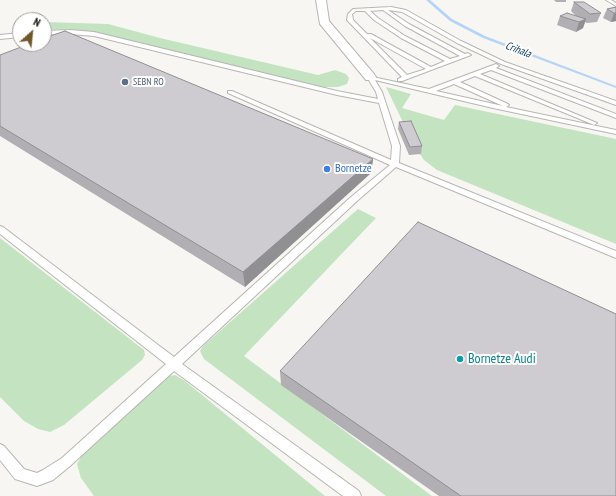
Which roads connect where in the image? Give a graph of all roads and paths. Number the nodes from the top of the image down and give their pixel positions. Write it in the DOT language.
graph roads {
  1 [pos="321,0"];
  2 [pos="608,0"];
  3 [pos="616,5"];
  4 [pos="366,8"];
  5 [pos="383,8"];
  6 [pos="361,30"];
  7 [pos="52,33"];
  8 [pos="12,36"];
  9 [pos="0,37"];
  10 [pos="478,51"];
  11 [pos="465,56"];
  12 [pos="450,61"];
  13 [pos="503,63"];
  14 [pos="429,68"];
  15 [pos="491,68"];
  16 [pos="475,74"];
  17 [pos="370,77"];
  18 [pos="405,77"];
  19 [pos="395,82"];
  20 [pos="455,82"];
  21 [pos="430,91"];
  22 [pos="230,92"];
  23 [pos="382,102"];
  24 [pos="616,103"];
  25 [pos="520,112"];
  26 [pos="616,116"];
  27 [pos="616,132"];
  28 [pos="395,164"];
  29 [pos="0,229"];
  30 [pos="616,255"];
  31 [pos="174,364"];
  32 [pos="0,450"];
  33 [pos="354,496"];
  1 -- 17 [label="street"];
  2 -- 3 [label="lane"];
  4 -- 5 [label="lane"];
  4 -- 6 [label="lane"];
  4 -- 12 [label="lane"];
  5 -- 10 [label="lane"];
  5 -- 11 [label="lane"];
  6 -- 14 [label="lane"];
  6 -- 18 [label="lane"];
  7 -- 23 [label="lane"];
  8 -- 9 [label="lane"];
  10 -- 11 [label="lane"];
  10 -- 13 [label="lane"];
  11 -- 12 [label="lane"];
  12 -- 14 [label="lane"];
  13 -- 15 [label="lane"];
  13 -- 24 [label="lane"];
  14 -- 18 [label="lane"];
  15 -- 16 [label="lane"];
  15 -- 26 [label="lane"];
  16 -- 20 [label="lane"];
  16 -- 27 [label="lane"];
  17 -- 19 [label="lane"];
  17 -- 23 [label="lane"];
  18 -- 19 [label="lane"];
  19 -- 21 [label="lane"];
  20 -- 21 [label="lane"];
  20 -- 25 [label="lane"];
  21 -- 25 [label="lane"];
  22 -- 28 [label="lane"];
  23 -- 28 [label="lane"];
  25 -- 27 [label="lane"];
  28 -- 30 [label="lane"];
  28 -- 31 [label="lane"];
  29 -- 31 [label="lane"];
  31 -- 32 [label="lane"];
  31 -- 33 [label="lane"];
}
